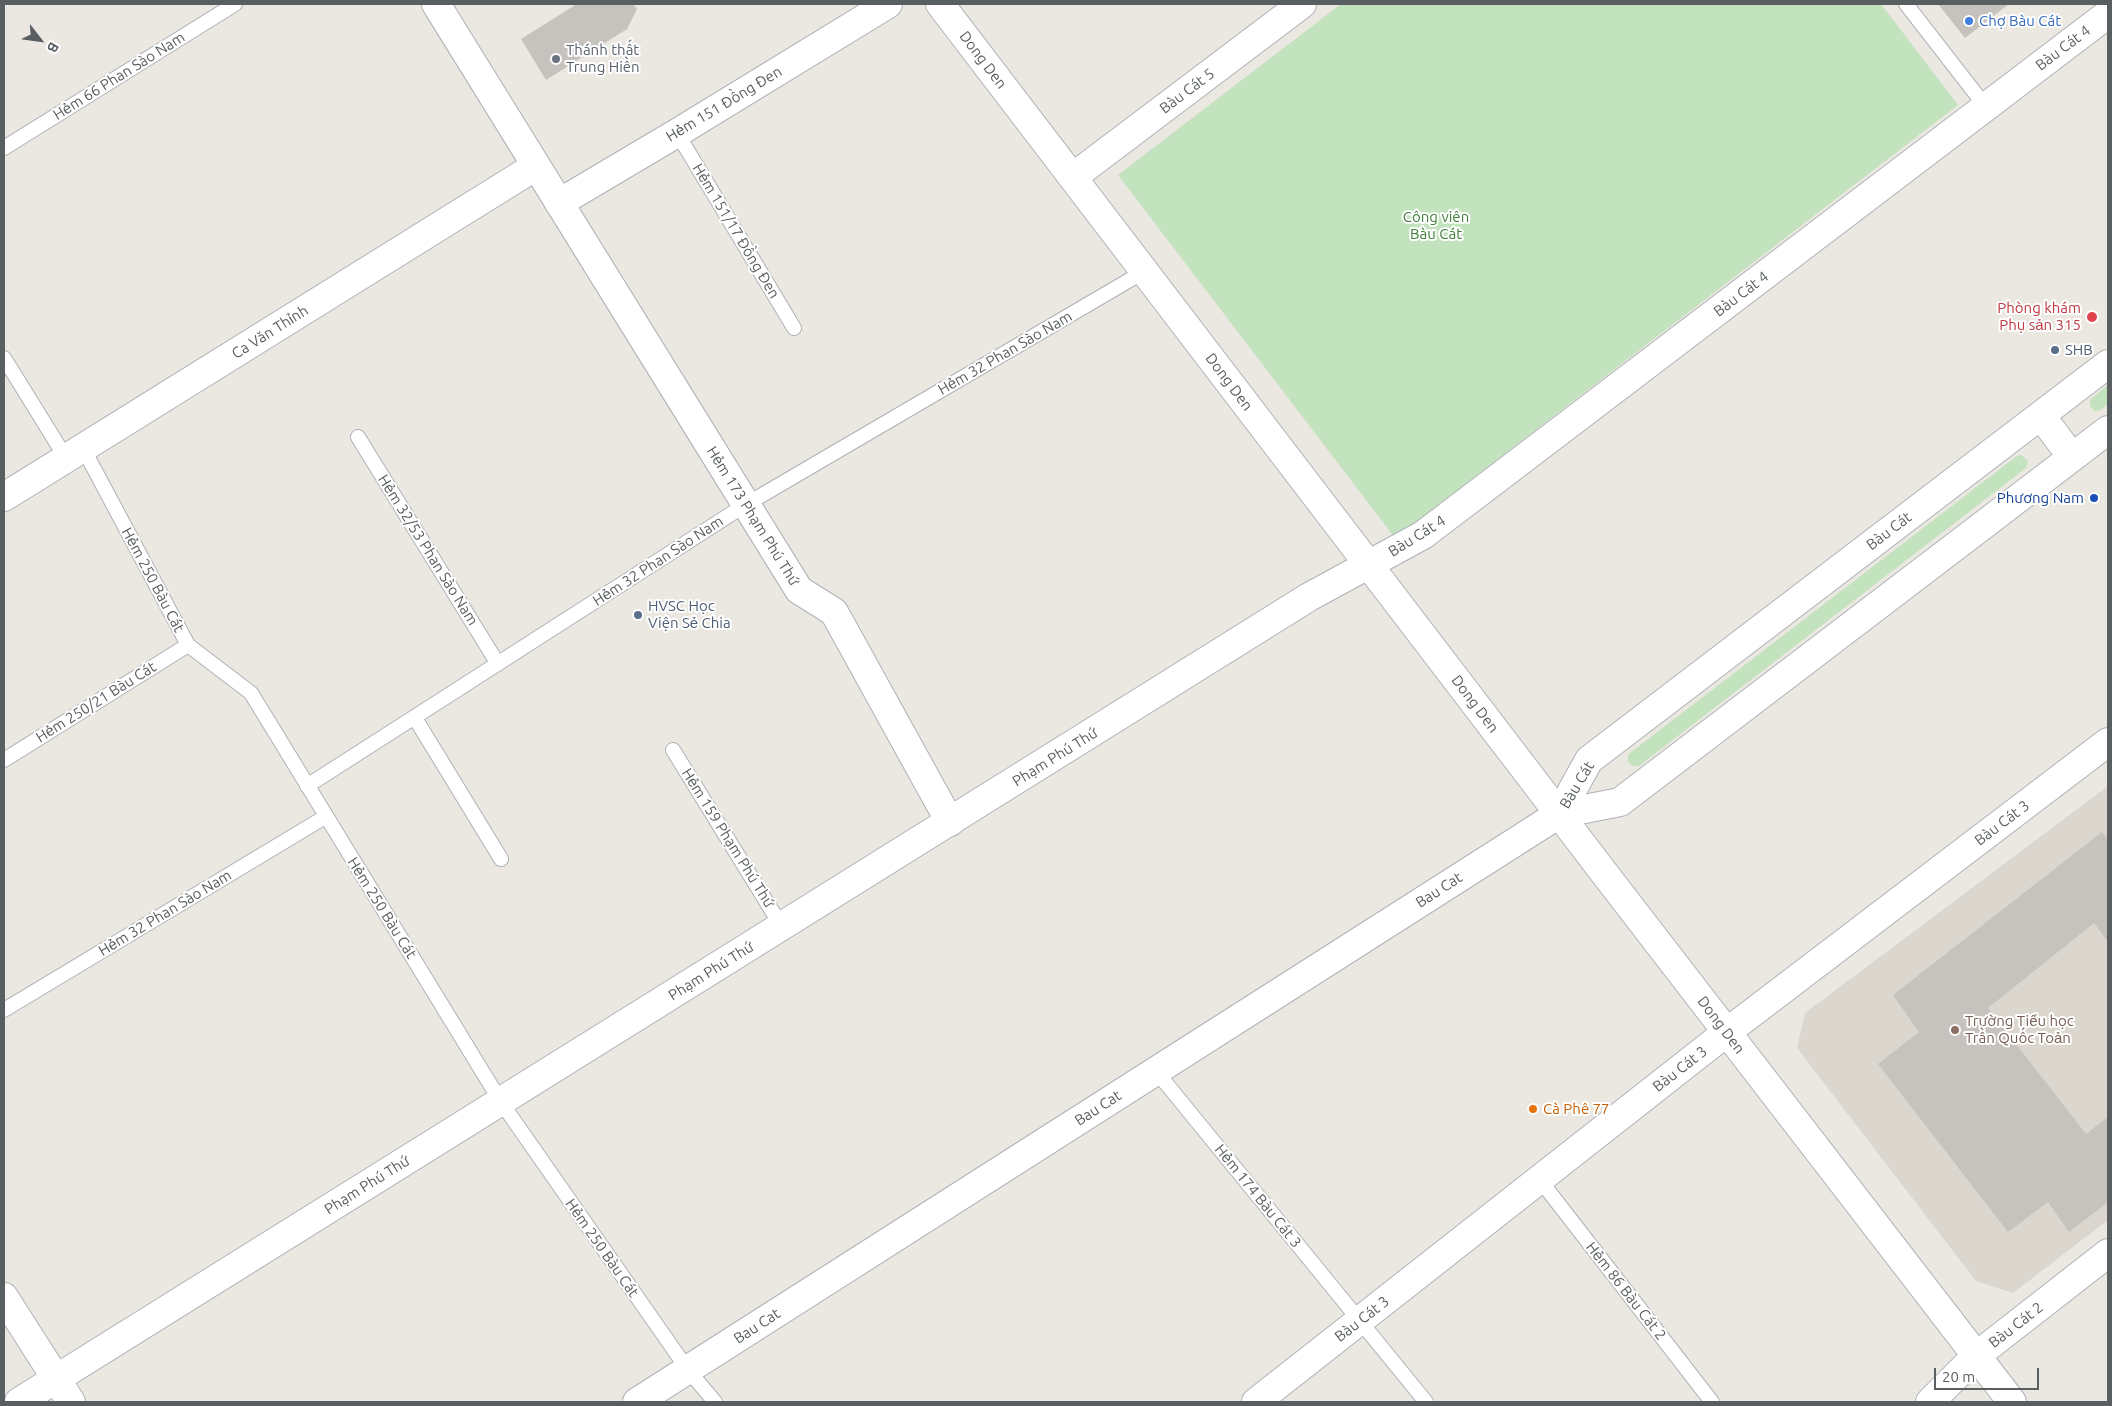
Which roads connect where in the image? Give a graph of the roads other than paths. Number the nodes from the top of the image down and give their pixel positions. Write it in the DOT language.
graph roads {
  1 [pos="235,4"];
  2 [pos="436,4"];
  3 [pos="888,4"];
  4 [pos="940,4"];
  5 [pos="1302,4"];
  6 [pos="1906,4"];
  7 [pos="2108,14"];
  8 [pos="1986,107"];
  9 [pos="677,133"];
  10 [pos="4,148"];
  11 [pos="536,166"];
  12 [pos="1073,178"];
  13 [pos="559,203"];
  14 [pos="1145,271"];
  15 [pos="794,328"];
  16 [pos="4,358"];
  17 [pos="2108,364"];
  18 [pos="2041,416"];
  19 [pos="2108,430"];
  20 [pos="358,437"];
  21 [pos="75,453"];
  22 [pos="2072,457"];
  23 [pos="4,497"];
  24 [pos="745,505"];
  25 [pos="1369,565"];
  26 [pos="188,645"];
  27 [pos="498,664"];
  28 [pos="415,718"];
  29 [pos="2108,742"];
  30 [pos="673,750"];
  31 [pos="4,760"];
  32 [pos="307,786"];
  33 [pos="1559,814"];
  34 [pos="326,817"];
  35 [pos="950,822"];
  36 [pos="501,859"];
  37 [pos="782,927"];
  38 [pos="4,1010"];
  39 [pos="1727,1032"];
  40 [pos="1156,1072"];
  41 [pos="501,1102"];
  42 [pos="1540,1180"];
  43 [pos="2108,1253"];
  44 [pos="4,1297"];
  45 [pos="1359,1321"];
  46 [pos="1976,1356"];
  47 [pos="688,1370"];
  48 [pos="56,1379"];
  49 [pos="19,1402"];
  50 [pos="71,1402"];
  51 [pos="637,1402"];
  52 [pos="715,1402"];
  53 [pos="1256,1402"];
  54 [pos="1426,1402"];
  55 [pos="1712,1402"];
  56 [pos="1930,1402"];
  57 [pos="2012,1402"];
  1 -- 10 [label="lane, Hẻm 66 Phan Sào Nam"];
  2 -- 11 [label="street"];
  3 -- 9 [label="street, Hẻm 151 Đồng Đen"];
  4 -- 12 [label="street, Dong Den"];
  5 -- 12 [label="street, Bàu Cát 5"];
  6 -- 8 [label="lane"];
  7 -- 8 [label="street, Bàu Cát 4"];
  8 -- 25 [label="street, Bàu Cát 4"];
  9 -- 13 [label="street, Hẻm 151 Đồng Đen"];
  9 -- 15 [label="lane, Hẻm 151/17 Đồng Đen"];
  11 -- 13 [label="street, Hẻm 173 Phạm Phú Thứ"];
  11 -- 21 [label="street, Ca Văn Thỉnh"];
  12 -- 14 [label="street, Dong Den"];
  13 -- 24 [label="street, Hẻm 173 Phạm Phú Thứ"];
  14 -- 24 [label="lane, Hẻm 32 Phan Sào Nam"];
  14 -- 25 [label="street, Dong Den"];
  16 -- 21 [label="lane, Hẻm 250 Bàu Cát"];
  17 -- 18 [label="street, Bàu Cát"];
  18 -- 22 [label="street"];
  18 -- 33 [label="street, Bàu Cát"];
  19 -- 22 [label="street, Bàu Cát"];
  20 -- 27 [label="lane, Hẻm 32/53 Phan Sào Nam"];
  21 -- 23 [label="street, Ca Văn Thỉnh"];
  21 -- 26 [label="lane, Hẻm 250 Bàu Cát"];
  22 -- 33 [label="street, Bàu Cát"];
  24 -- 27 [label="lane, Hẻm 32 Phan Sào Nam"];
  24 -- 35 [label="street, Hẻm 173 Phạm Phú Thứ"];
  25 -- 33 [label="street, Dong Den"];
  25 -- 35 [label="street, Phạm Phú Thứ"];
  26 -- 31 [label="lane, Hẻm 250/21 Bàu Cát"];
  26 -- 32 [label="lane, Hẻm 250 Bàu Cát"];
  27 -- 28 [label="lane, Hẻm 32 Phan Sào Nam"];
  28 -- 32 [label="lane, Hẻm 32 Phan Sào Nam"];
  28 -- 36 [label="lane"];
  29 -- 39 [label="street, Bàu Cát 3"];
  30 -- 37 [label="lane, Hẻm 159 Phạm Phú Thứ"];
  32 -- 34 [label="lane, Hẻm 250 Bàu Cát"];
  33 -- 39 [label="street, Dong Den"];
  33 -- 40 [label="street, Bau Cat"];
  34 -- 38 [label="lane, Hẻm 32 Phan Sào Nam"];
  34 -- 41 [label="lane, Hẻm 250 Bàu Cát"];
  35 -- 37 [label="street, Phạm Phú Thứ"];
  37 -- 41 [label="street, Phạm Phú Thứ"];
  39 -- 42 [label="street, Bàu Cát 3"];
  39 -- 46 [label="street, Dong Den"];
  40 -- 45 [label="lane, Hẻm 174 Bàu Cát 3"];
  40 -- 47 [label="street, Bau Cat"];
  41 -- 47 [label="lane, Hẻm 250 Bàu Cát"];
  41 -- 48 [label="street, Phạm Phú Thứ"];
  42 -- 45 [label="street, Bàu Cát 3"];
  42 -- 55 [label="lane, Hẻm 86 Bàu Cát 2"];
  43 -- 46 [label="street, Bàu Cát 2"];
  44 -- 48 [label="street"];
  45 -- 53 [label="street, Bàu Cát 3"];
  45 -- 54 [label="lane, Hẻm 174 Bàu Cát 3"];
  46 -- 56 [label="street, Bàu Cát 2"];
  46 -- 57 [label="street, Dong Den"];
  47 -- 51 [label="street, Bau Cat"];
  47 -- 52 [label="lane, Hẻm 250 Bàu Cát"];
  48 -- 49 [label="street, Phạm Phú Thứ"];
  48 -- 50 [label="street"];
}
